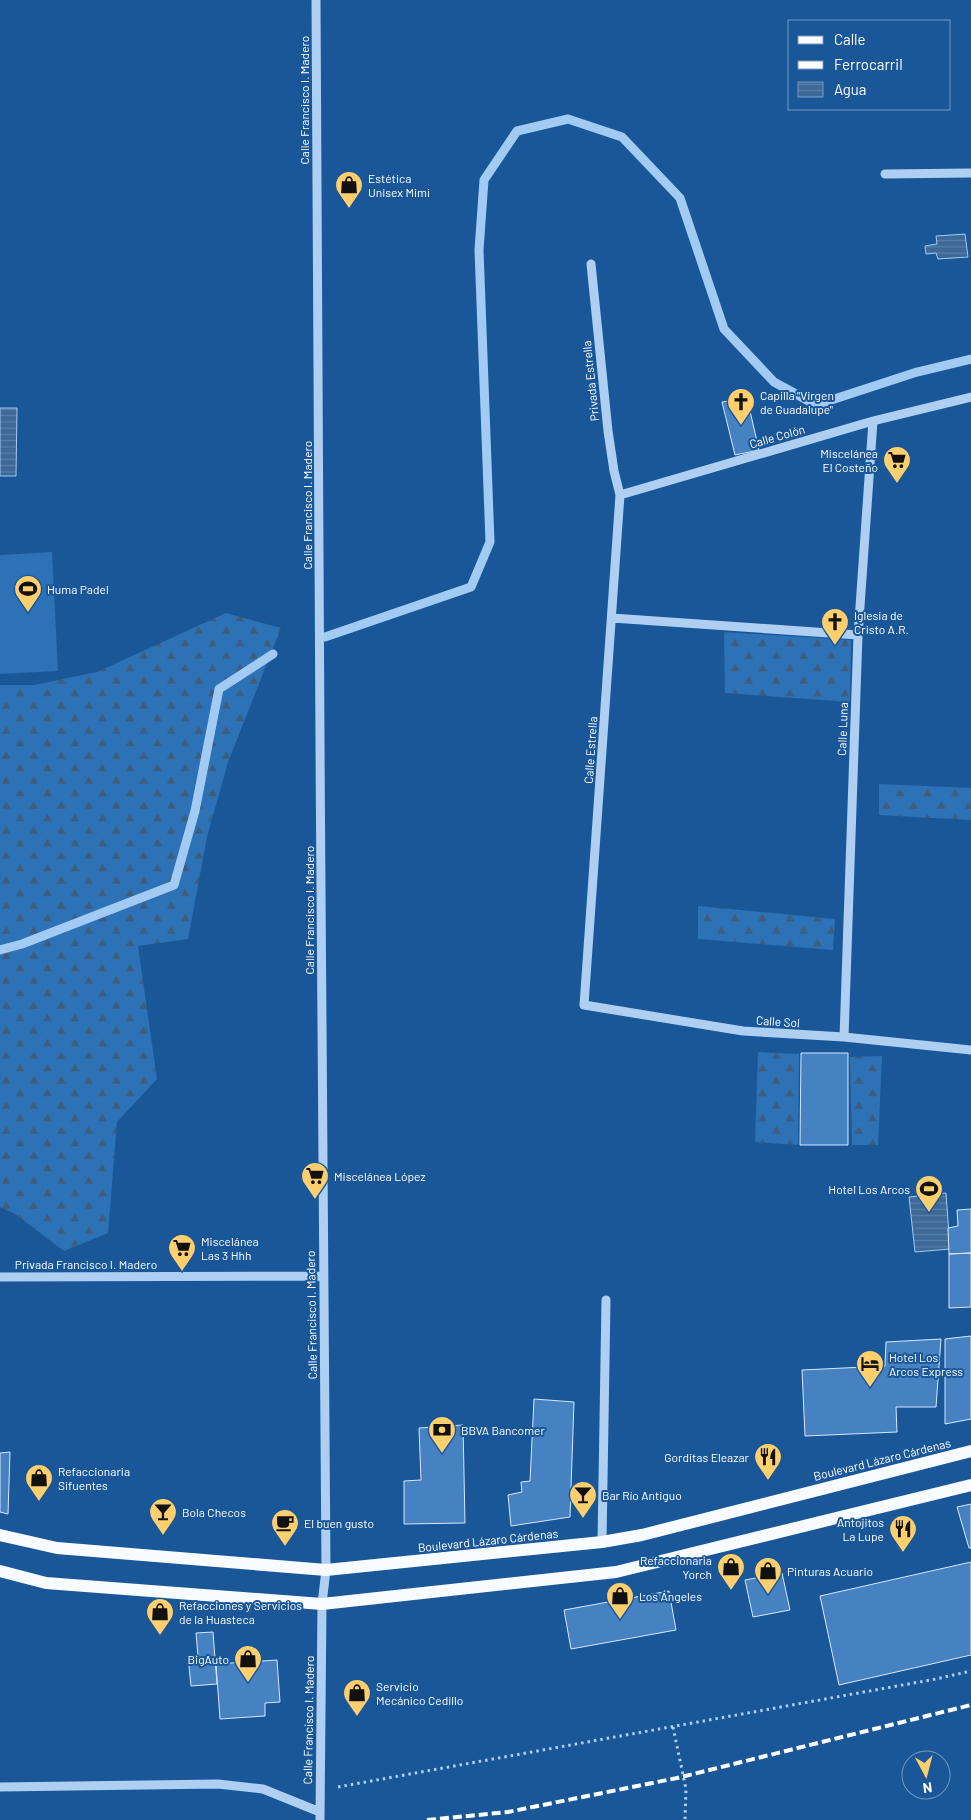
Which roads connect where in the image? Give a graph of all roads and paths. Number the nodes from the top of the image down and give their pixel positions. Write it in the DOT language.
graph roads {
  1 [pos="316,0"];
  2 [pos="971,173"];
  3 [pos="885,174"];
  4 [pos="591,264"];
  5 [pos="971,397"];
  6 [pos="873,422"];
  7 [pos="620,495"];
  8 [pos="612,618"];
  9 [pos="858,635"];
  10 [pos="584,1006"];
  11 [pos="844,1037"];
  12 [pos="971,1050"];
  13 [pos="323,1276"];
  14 [pos="0,1277"];
  15 [pos="606,1300"];
  16 [pos="971,1451"];
  17 [pos="971,1485"];
  18 [pos="0,1535"];
  19 [pos="602,1542"];
  20 [pos="326,1570"];
  21 [pos="0,1572"];
  22 [pos="322,1604"];
  23 [pos="971,1671"];
  24 [pos="673,1727"];
  25 [pos="0,1787"];
  26 [pos="320,1790"];
  27 [pos="320,1816"];
  28 [pos="685,1820"];
  1 -- 13 [label="street, Calle Francisco I. Madero"];
  2 -- 3 [label="street"];
  4 -- 7 [label="street, Privada Estrella"];
  5 -- 6 [label="street, Calle Colón"];
  6 -- 7 [label="street, Calle Colón"];
  6 -- 9 [label="street, Calle Luna"];
  7 -- 8 [label="street, Calle Estrella"];
  8 -- 9 [label="street"];
  8 -- 10 [label="street, Calle Estrella"];
  9 -- 11 [label="street, Calle Luna"];
  10 -- 11 [label="street, Calle Sol"];
  11 -- 12 [label="street, Calle Sol"];
  13 -- 14 [label="street, Privada Francisco I. Madero"];
  13 -- 20 [label="street, Calle Francisco I. Madero"];
  15 -- 19 [label="street"];
  16 -- 19 [label="main road, Boulevard Lázaro Cárdenas"];
  17 -- 22 [label="main road"];
  18 -- 20 [label="main road, Boulevard Lázaro Cárdenas"];
  19 -- 20 [label="main road, Boulevard Lázaro Cárdenas"];
  20 -- 22 [label="street, Calle Francisco I. Madero"];
  21 -- 22 [label="main road"];
  22 -- 26 [label="street, Calle Francisco I. Madero"];
  23 -- 24 [label="path"];
  24 -- 26 [label="path"];
  24 -- 28 [label="path"];
  25 -- 27 [label="street"];
  26 -- 27 [label="street, Calle Francisco I. Madero"];
}
